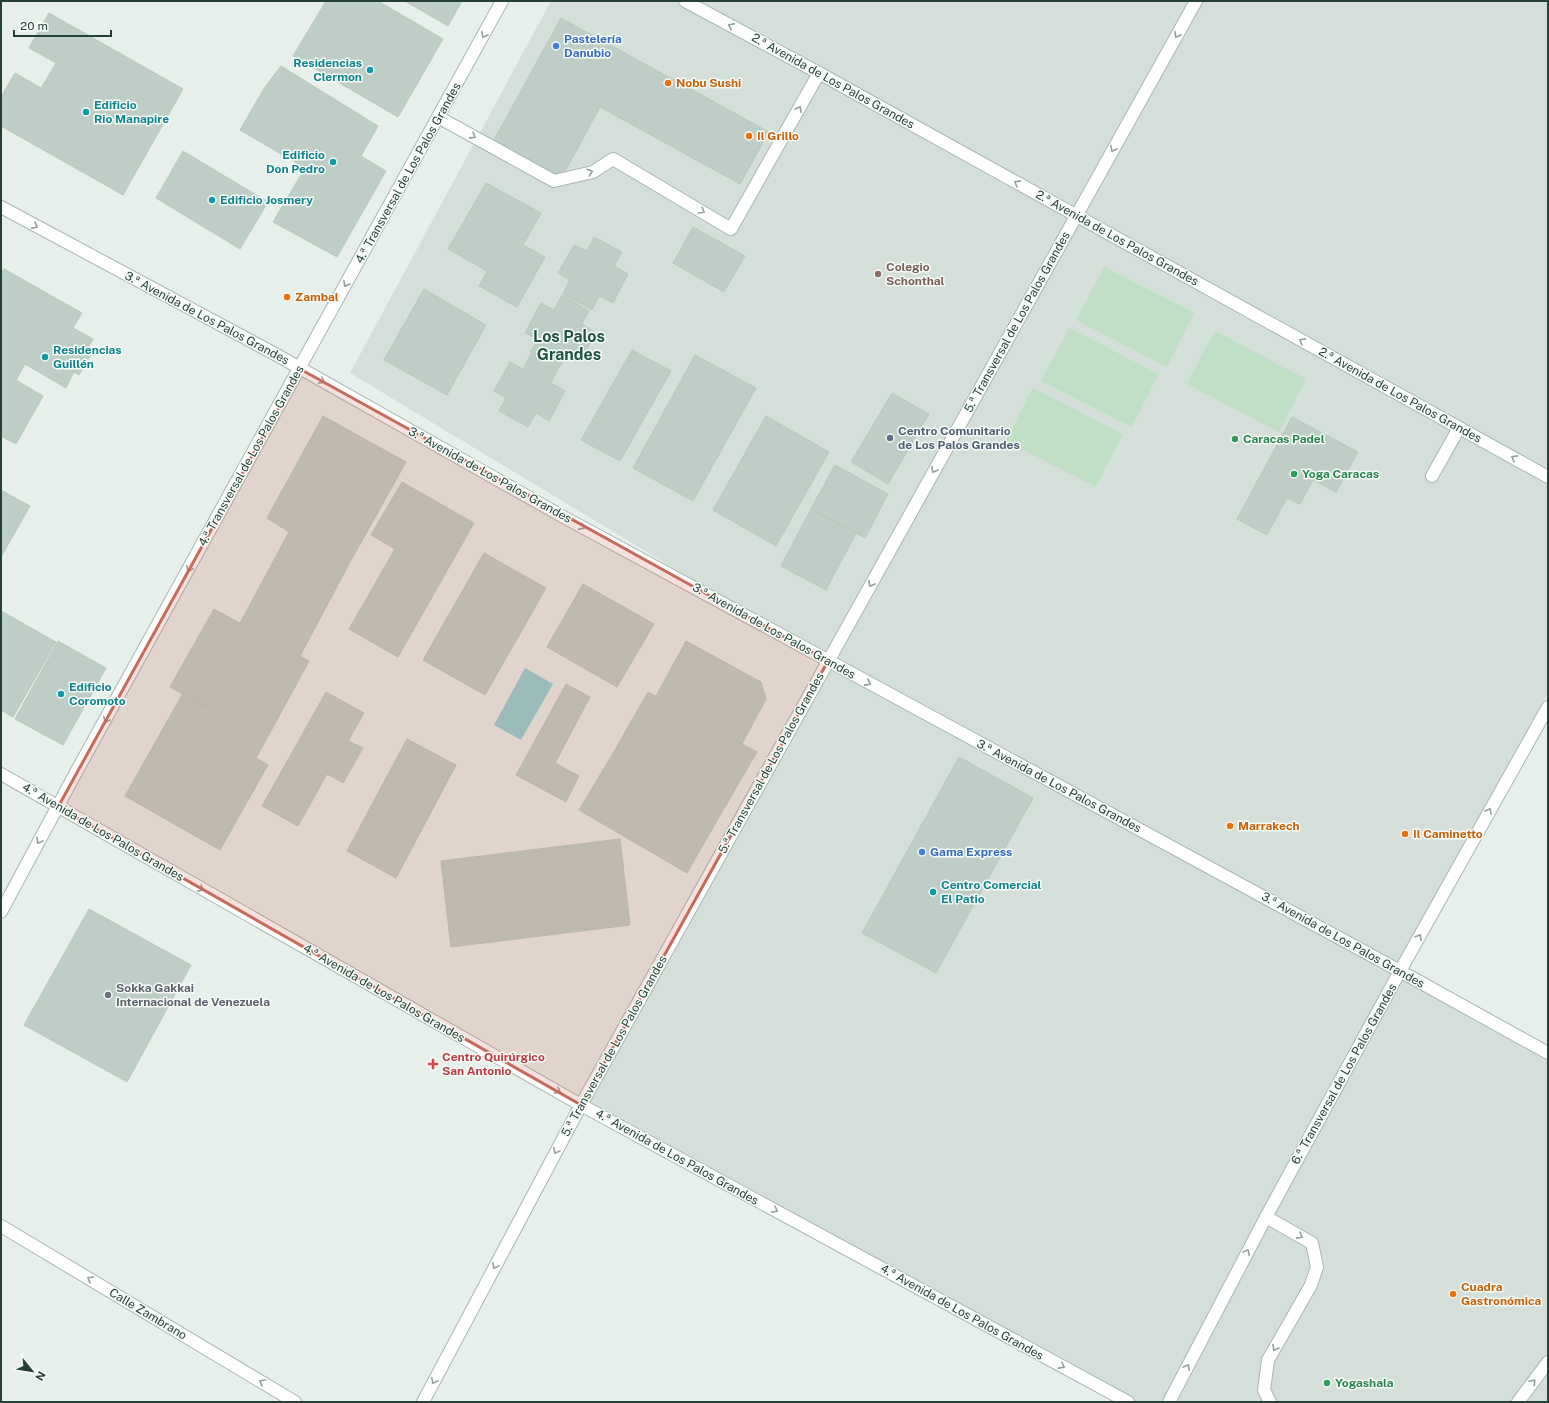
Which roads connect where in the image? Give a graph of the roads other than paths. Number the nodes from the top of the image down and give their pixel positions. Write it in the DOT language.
graph roads {
  1 [pos="502,1"];
  2 [pos="684,1"];
  3 [pos="1196,1"];
  4 [pos="819,72"];
  5 [pos="438,117"];
  6 [pos="1,207"];
  7 [pos="1076,216"];
  8 [pos="300,369"];
  9 [pos="1459,428"];
  10 [pos="1432,476"];
  11 [pos="1548,477"];
  12 [pos="828,661"];
  13 [pos="1548,707"];
  14 [pos="1,774"];
  15 [pos="58,807"];
  16 [pos="1,912"];
  17 [pos="1400,971"];
  18 [pos="1548,1053"];
  19 [pos="581,1104"];
  20 [pos="1266,1217"];
  21 [pos="1,1226"];
  22 [pos="1548,1362"];
  23 [pos="295,1402"];
  24 [pos="423,1402"];
  25 [pos="1128,1402"];
  26 [pos="1169,1402"];
  27 [pos="1270,1402"];
  28 [pos="1518,1402"];
  1 -- 5 [label="street, 4.ª Transversal de Los Palos Grandes, one-way"];
  4 -- 2 [label="street, 2.ª Avenida de Los Palos Grandes, one-way"];
  3 -- 7 [label="street, 5.ª Transversal de Los Palos Grandes, one-way"];
  5 -- 4 [label="street, one-way"];
  7 -- 4 [label="street, 2.ª Avenida de Los Palos Grandes, one-way"];
  5 -- 8 [label="street, 4.ª Transversal de Los Palos Grandes, one-way"];
  6 -- 8 [label="street, 3.ª Avenida de Los Palos Grandes, one-way"];
  9 -- 7 [label="street, 2.ª Avenida de Los Palos Grandes, one-way"];
  7 -- 12 [label="street, 5.ª Transversal de Los Palos Grandes, one-way"];
  8 -- 12 [label="street, 3.ª Avenida de Los Palos Grandes, one-way"];
  8 -- 15 [label="street, 4.ª Transversal de Los Palos Grandes, one-way"];
  9 -- 10 [label="street"];
  11 -- 9 [label="street, 2.ª Avenida de Los Palos Grandes, one-way"];
  12 -- 17 [label="street, 3.ª Avenida de Los Palos Grandes, one-way"];
  12 -- 19 [label="street, 5.ª Transversal de Los Palos Grandes"];
  17 -- 13 [label="street, 6.ª Transversal de Los Palos Grandes, one-way"];
  14 -- 15 [label="street, 4.ª Avenida de Los Palos Grandes"];
  15 -- 16 [label="street, 4.ª Transversal de Los Palos Grandes, one-way"];
  15 -- 19 [label="street, 4.ª Avenida de Los Palos Grandes, one-way"];
  17 -- 18 [label="street, 3.ª Avenida de Los Palos Grandes"];
  17 -- 20 [label="street, 6.ª Transversal de Los Palos Grandes"];
  19 -- 24 [label="street, 5.ª Transversal de Los Palos Grandes, one-way"];
  19 -- 25 [label="street, 4.ª Avenida de Los Palos Grandes, one-way"];
  26 -- 20 [label="street, 6.ª Transversal de Los Palos Grandes, one-way"];
  20 -- 27 [label="street, one-way"];
  23 -- 21 [label="street, Calle Zambrano, one-way"];
  28 -- 22 [label="street, one-way"];
}
